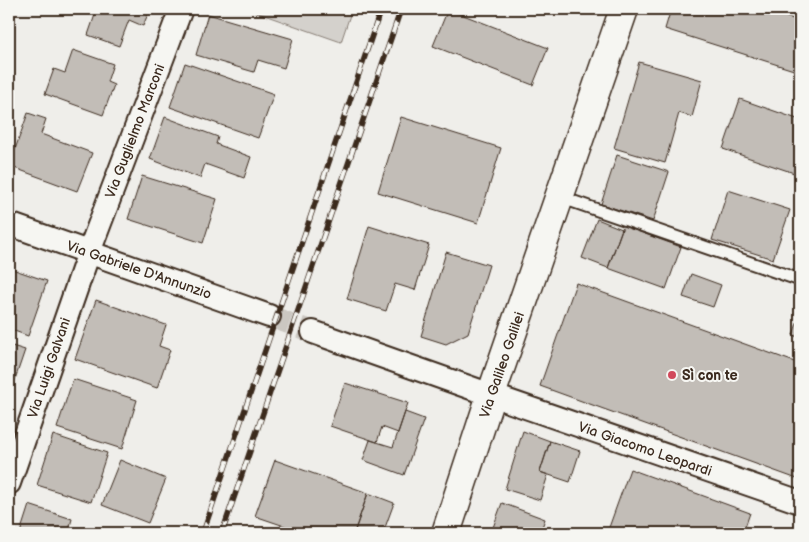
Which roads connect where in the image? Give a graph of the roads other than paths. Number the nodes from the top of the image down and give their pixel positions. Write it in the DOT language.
graph roads {
  1 [pos="180,9"];
  2 [pos="624,9"];
  3 [pos="560,197"];
  4 [pos="9,224"];
  5 [pos="89,252"];
  6 [pos="800,280"];
  7 [pos="269,316"];
  8 [pos="313,332"];
  9 [pos="491,395"];
  10 [pos="9,484"];
  11 [pos="800,502"];
  12 [pos="446,533"];
  1 -- 5 [label="street, Via Guglielmo Marconi"];
  2 -- 3 [label="main road, Via Galileo Galilei"];
  3 -- 6 [label="lane"];
  3 -- 9 [label="main road, Via Galileo Galilei"];
  4 -- 5 [label="street, Via Gabriele D'Annunzio"];
  5 -- 7 [label="street, Via Gabriele D'Annunzio"];
  5 -- 10 [label="street, Via Luigi Galvani"];
  8 -- 9 [label="street"];
  9 -- 11 [label="street, Via Giacomo Leopardi"];
  9 -- 12 [label="main road, Via Galileo Galilei"];
}
